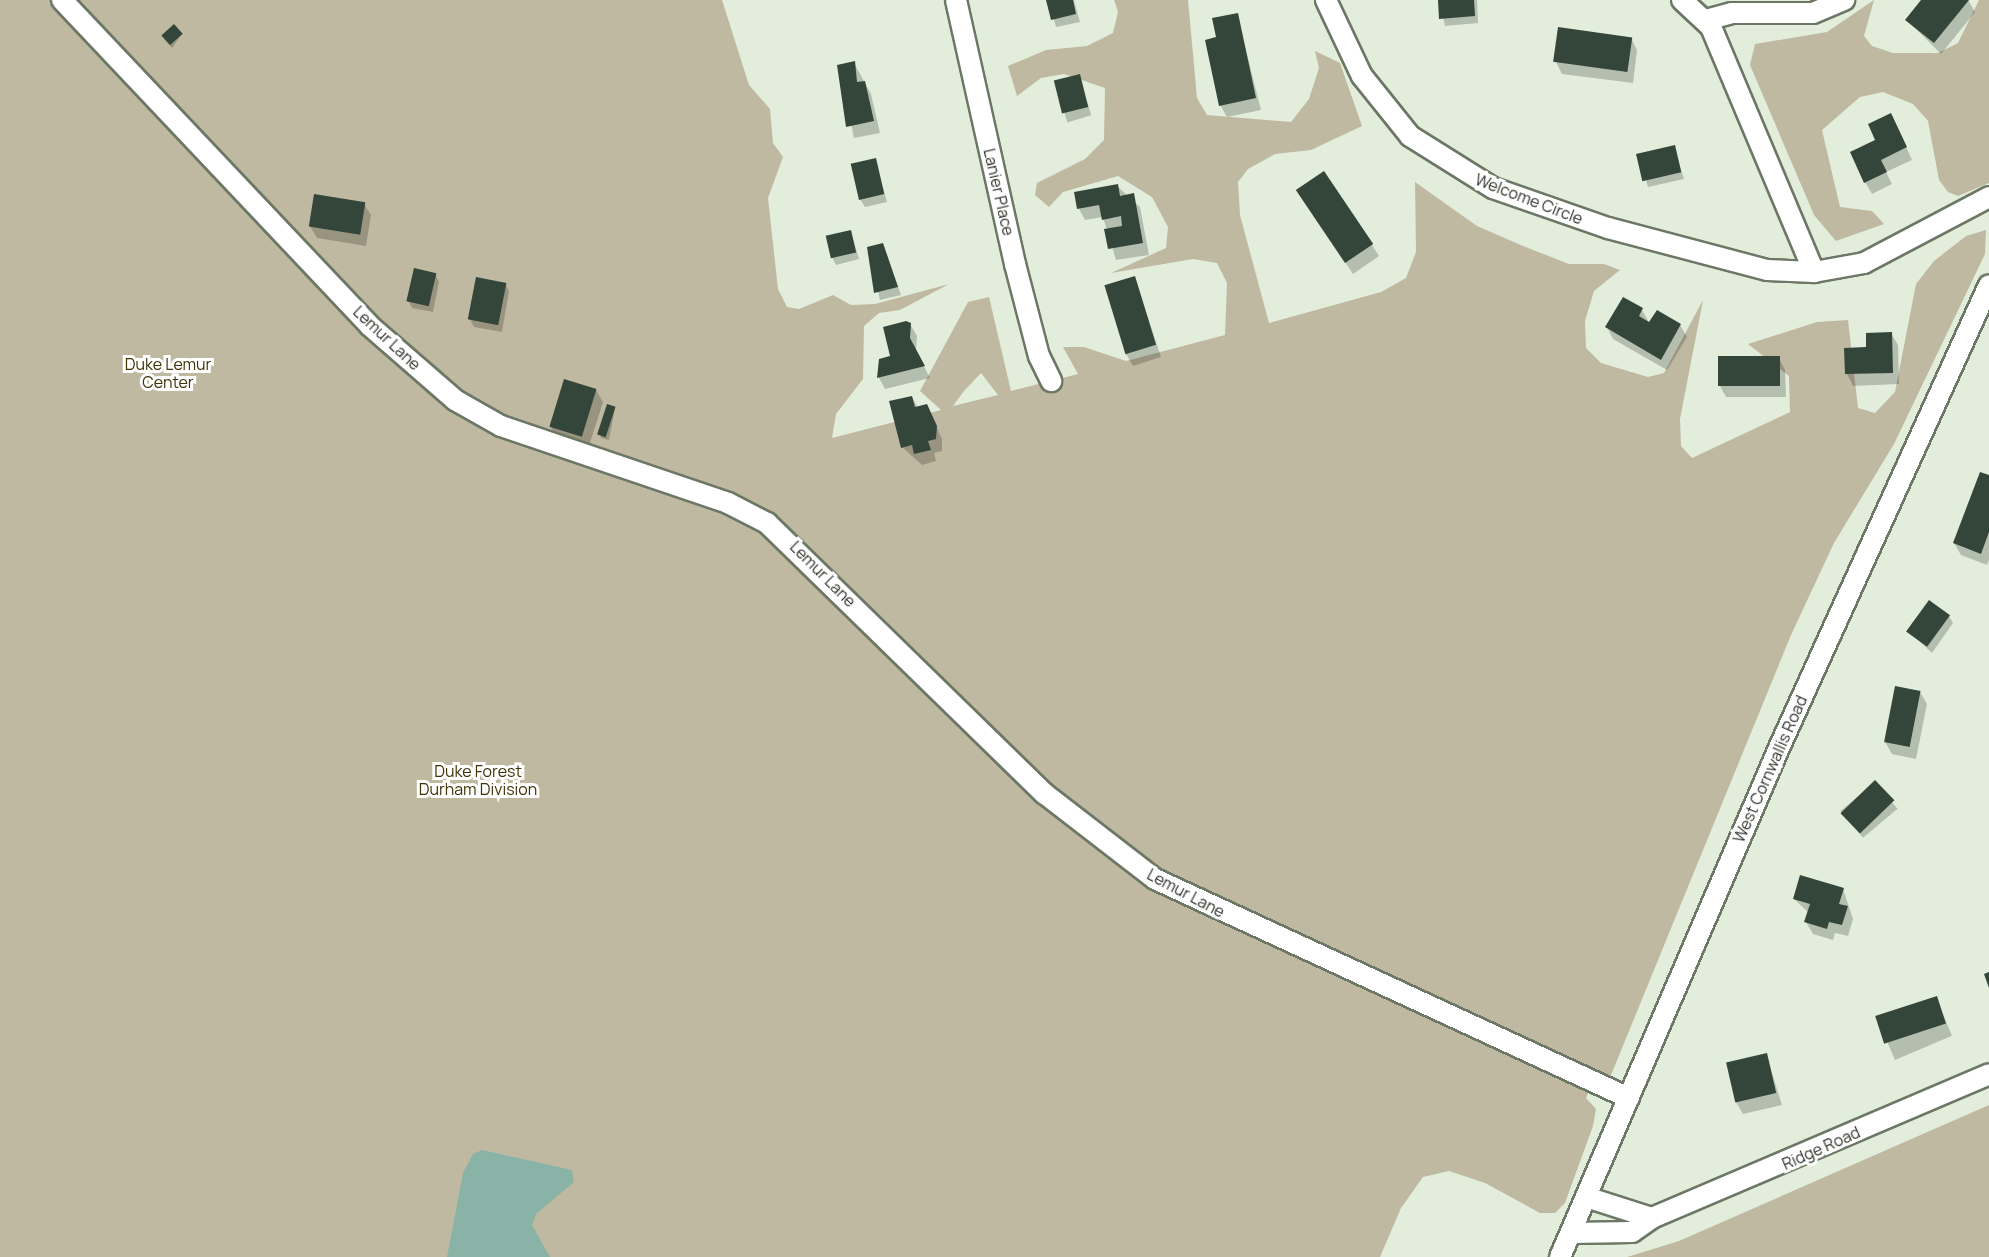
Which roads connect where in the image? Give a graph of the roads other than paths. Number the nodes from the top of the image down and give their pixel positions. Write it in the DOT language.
graph roads {
  1 [pos="62,0"];
  2 [pos="956,0"];
  3 [pos="1326,0"];
  4 [pos="1682,0"];
  5 [pos="1844,0"];
  6 [pos="1706,20"];
  7 [pos="1989,197"];
  8 [pos="1814,272"];
  9 [pos="1989,285"];
  10 [pos="1051,381"];
  11 [pos="1989,1074"];
  12 [pos="1629,1098"];
  13 [pos="1586,1197"];
  14 [pos="1652,1218"];
  15 [pos="1571,1233"];
  16 [pos="1560,1257"];
  1 -- 12 [label="street, Lemur Lane"];
  2 -- 10 [label="street, Lanier Place"];
  3 -- 8 [label="street, Welcome Circle"];
  4 -- 6 [label="street"];
  5 -- 6 [label="street"];
  6 -- 8 [label="street"];
  7 -- 8 [label="street, Welcome Circle"];
  9 -- 12 [label="street, West Cornwallis Road"];
  11 -- 14 [label="street, Ridge Road"];
  12 -- 13 [label="street, West Cornwallis Road"];
  13 -- 14 [label="street"];
  13 -- 15 [label="street, West Cornwallis Road"];
  14 -- 15 [label="street, Ridge Road"];
  15 -- 16 [label="street, West Cornwallis Road"];
}
